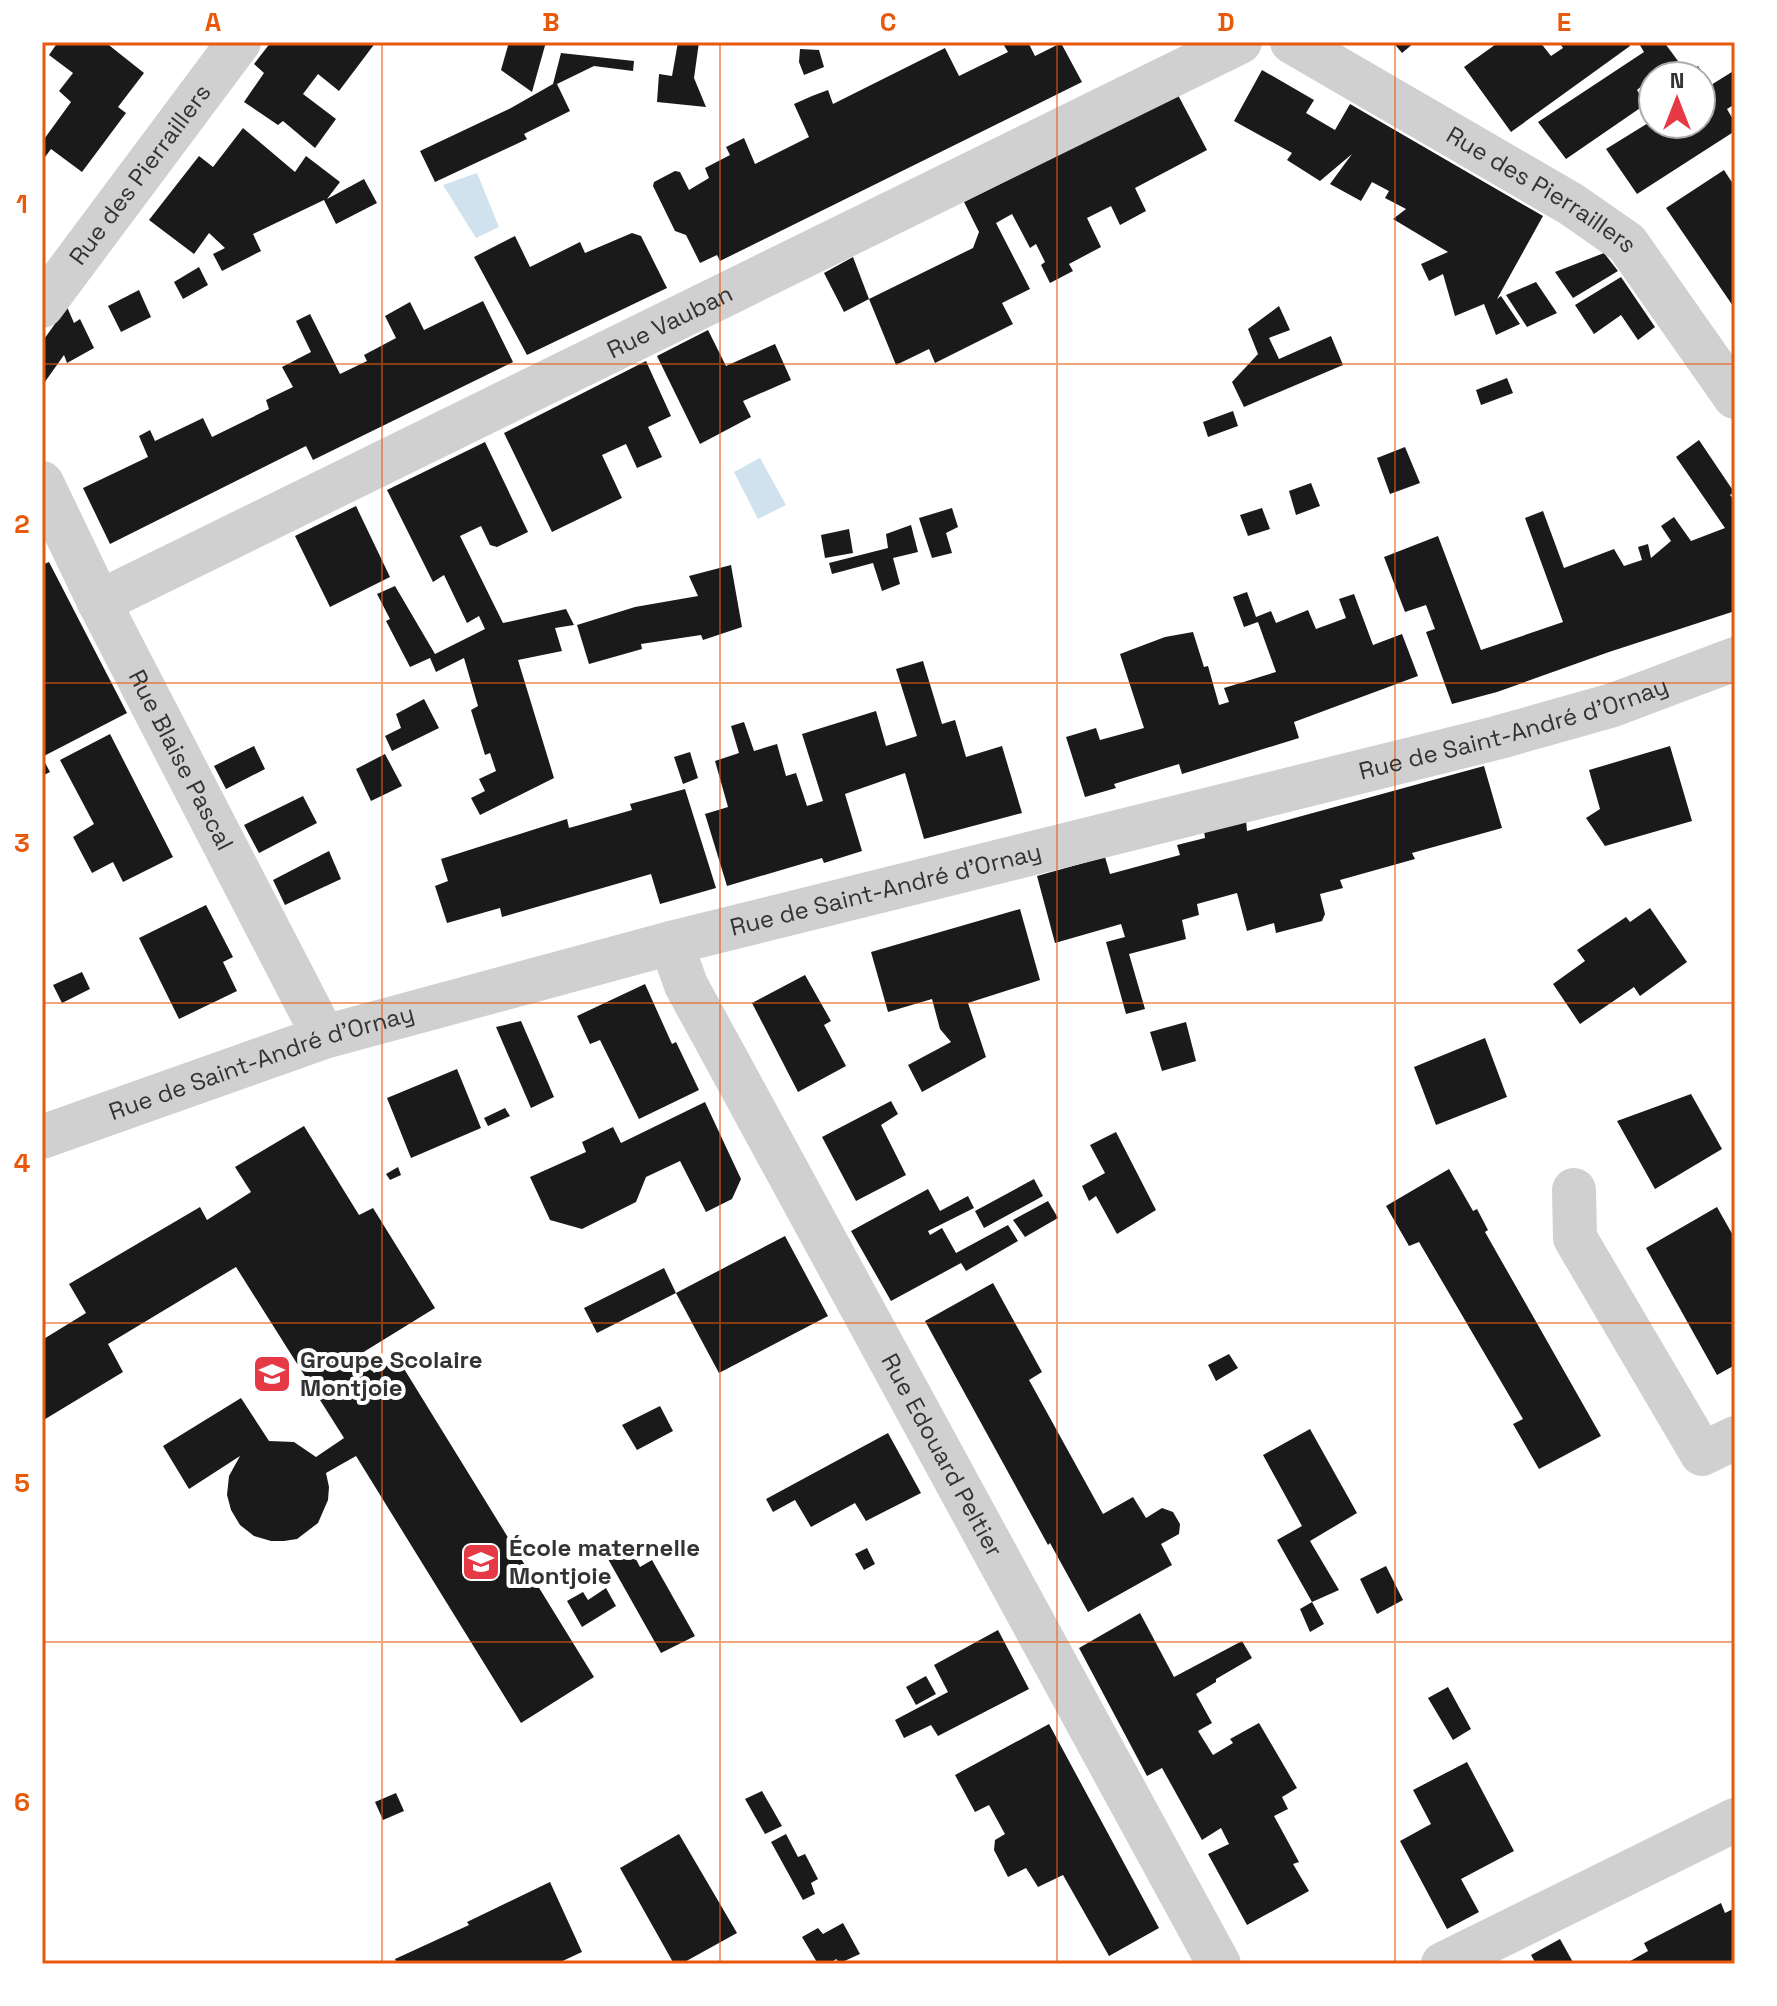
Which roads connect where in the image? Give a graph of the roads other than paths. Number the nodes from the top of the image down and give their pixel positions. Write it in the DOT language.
graph roads {
  1 [pos="239,42"];
  2 [pos="1240,42"];
  3 [pos="1292,42"];
  4 [pos="42,306"];
  5 [pos="1735,397"];
  6 [pos="42,483"];
  7 [pos="99,602"];
  8 [pos="1735,659"];
  9 [pos="671,943"];
  10 [pos="324,1037"];
  11 [pos="42,1137"];
  12 [pos="1574,1190"];
  13 [pos="1735,1438"];
  14 [pos="1735,1820"];
  15 [pos="1219,1964"];
  16 [pos="1443,1964"];
  1 -- 4 [label="street, Rue des Pierraillers"];
  2 -- 7 [label="street, Rue Vauban"];
  3 -- 5 [label="street, Rue des Pierraillers"];
  6 -- 7 [label="street, Rue Blaise Pascal"];
  7 -- 10 [label="street, Rue Blaise Pascal"];
  8 -- 9 [label="street, Rue de Saint-André d'Ornay"];
  9 -- 10 [label="street, Rue de Saint-André d'Ornay"];
  9 -- 15 [label="street, Rue Edouard Peltier"];
  10 -- 11 [label="street, Rue de Saint-André d'Ornay"];
  12 -- 13 [label="street"];
  14 -- 16 [label="street"];
}
